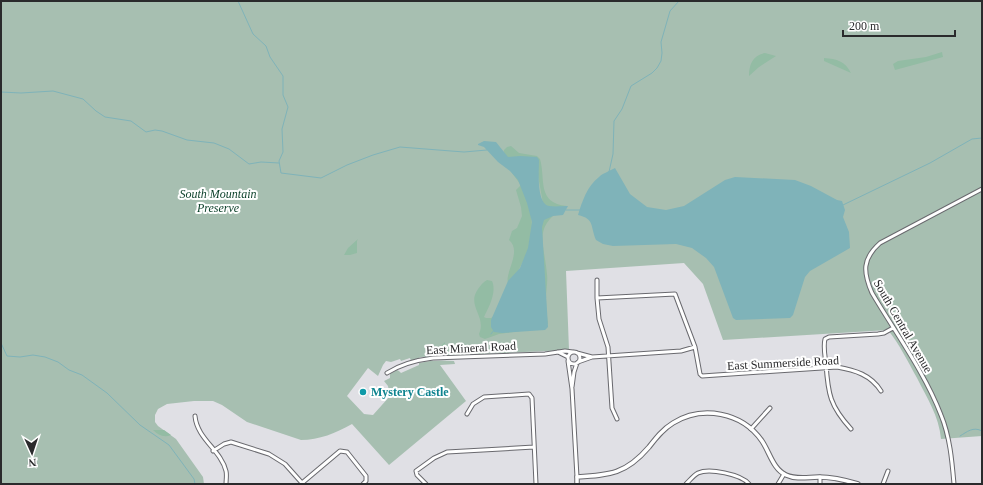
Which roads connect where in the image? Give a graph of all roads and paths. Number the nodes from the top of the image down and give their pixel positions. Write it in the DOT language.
graph roads {
  1 [pos="982,189"];
  2 [pos="597,280"];
  3 [pos="597,298"];
  4 [pos="893,328"];
  5 [pos="695,347"];
  6 [pos="558,352"];
  7 [pos="575,353"];
  8 [pos="609,356"];
  9 [pos="568,357"];
  10 [pos="592,357"];
  11 [pos="568,361"];
  12 [pos="578,363"];
  13 [pos="826,368"];
  14 [pos="388,373"];
  15 [pos="572,388"];
  16 [pos="881,391"];
  17 [pos="770,408"];
  18 [pos="467,414"];
  19 [pos="195,416"];
  20 [pos="617,419"];
  21 [pos="751,429"];
  22 [pos="851,429"];
  23 [pos="534,447"];
  24 [pos="214,451"];
  25 [pos="888,471"];
  26 [pos="784,474"];
  27 [pos="577,477"];
  28 [pos="820,477"];
  29 [pos="226,484"];
  30 [pos="302,484"];
  31 [pos="363,484"];
  32 [pos="426,484"];
  33 [pos="536,484"];
  34 [pos="577,484"];
  35 [pos="686,484"];
  36 [pos="749,484"];
  37 [pos="778,484"];
  38 [pos="820,484"];
  39 [pos="858,484"];
  40 [pos="883,484"];
  41 [pos="954,484"];
  1 -- 4 [label="street, South Central Avenue"];
  2 -- 3 [label="street"];
  3 -- 5 [label="street"];
  3 -- 8 [label="street"];
  4 -- 13 [label="street"];
  4 -- 41 [label="street, South Central Avenue"];
  5 -- 8 [label="street, East Mineral Road"];
  5 -- 13 [label="street, East Summerside Road"];
  6 -- 7 [label="street, East Mineral Road"];
  6 -- 9 [label="street"];
  6 -- 14 [label="street, East Mineral Road"];
  7 -- 9 [label="street"];
  7 -- 10 [label="street, East Mineral Road"];
  7 -- 12 [label="street"];
  8 -- 10 [label="street, East Mineral Road"];
  8 -- 20 [label="street"];
  9 -- 11 [label="street"];
  10 -- 12 [label="street, East Mineral Road"];
  11 -- 12 [label="street"];
  11 -- 15 [label="street"];
  12 -- 15 [label="street"];
  13 -- 16 [label="street, East Summerside Road"];
  13 -- 22 [label="street"];
  15 -- 27 [label="street"];
  17 -- 21 [label="street"];
  18 -- 23 [label="street"];
  19 -- 24 [label="street"];
  21 -- 26 [label="street"];
  21 -- 27 [label="street"];
  23 -- 32 [label="street"];
  23 -- 33 [label="street"];
  24 -- 29 [label="street"];
  24 -- 30 [label="street"];
  25 -- 40 [label="street"];
  26 -- 28 [label="street"];
  26 -- 37 [label="street"];
  27 -- 34 [label="street"];
  28 -- 38 [label="street"];
  28 -- 39 [label="street"];
  30 -- 31 [label="street"];
  35 -- 36 [label="street"];
}
